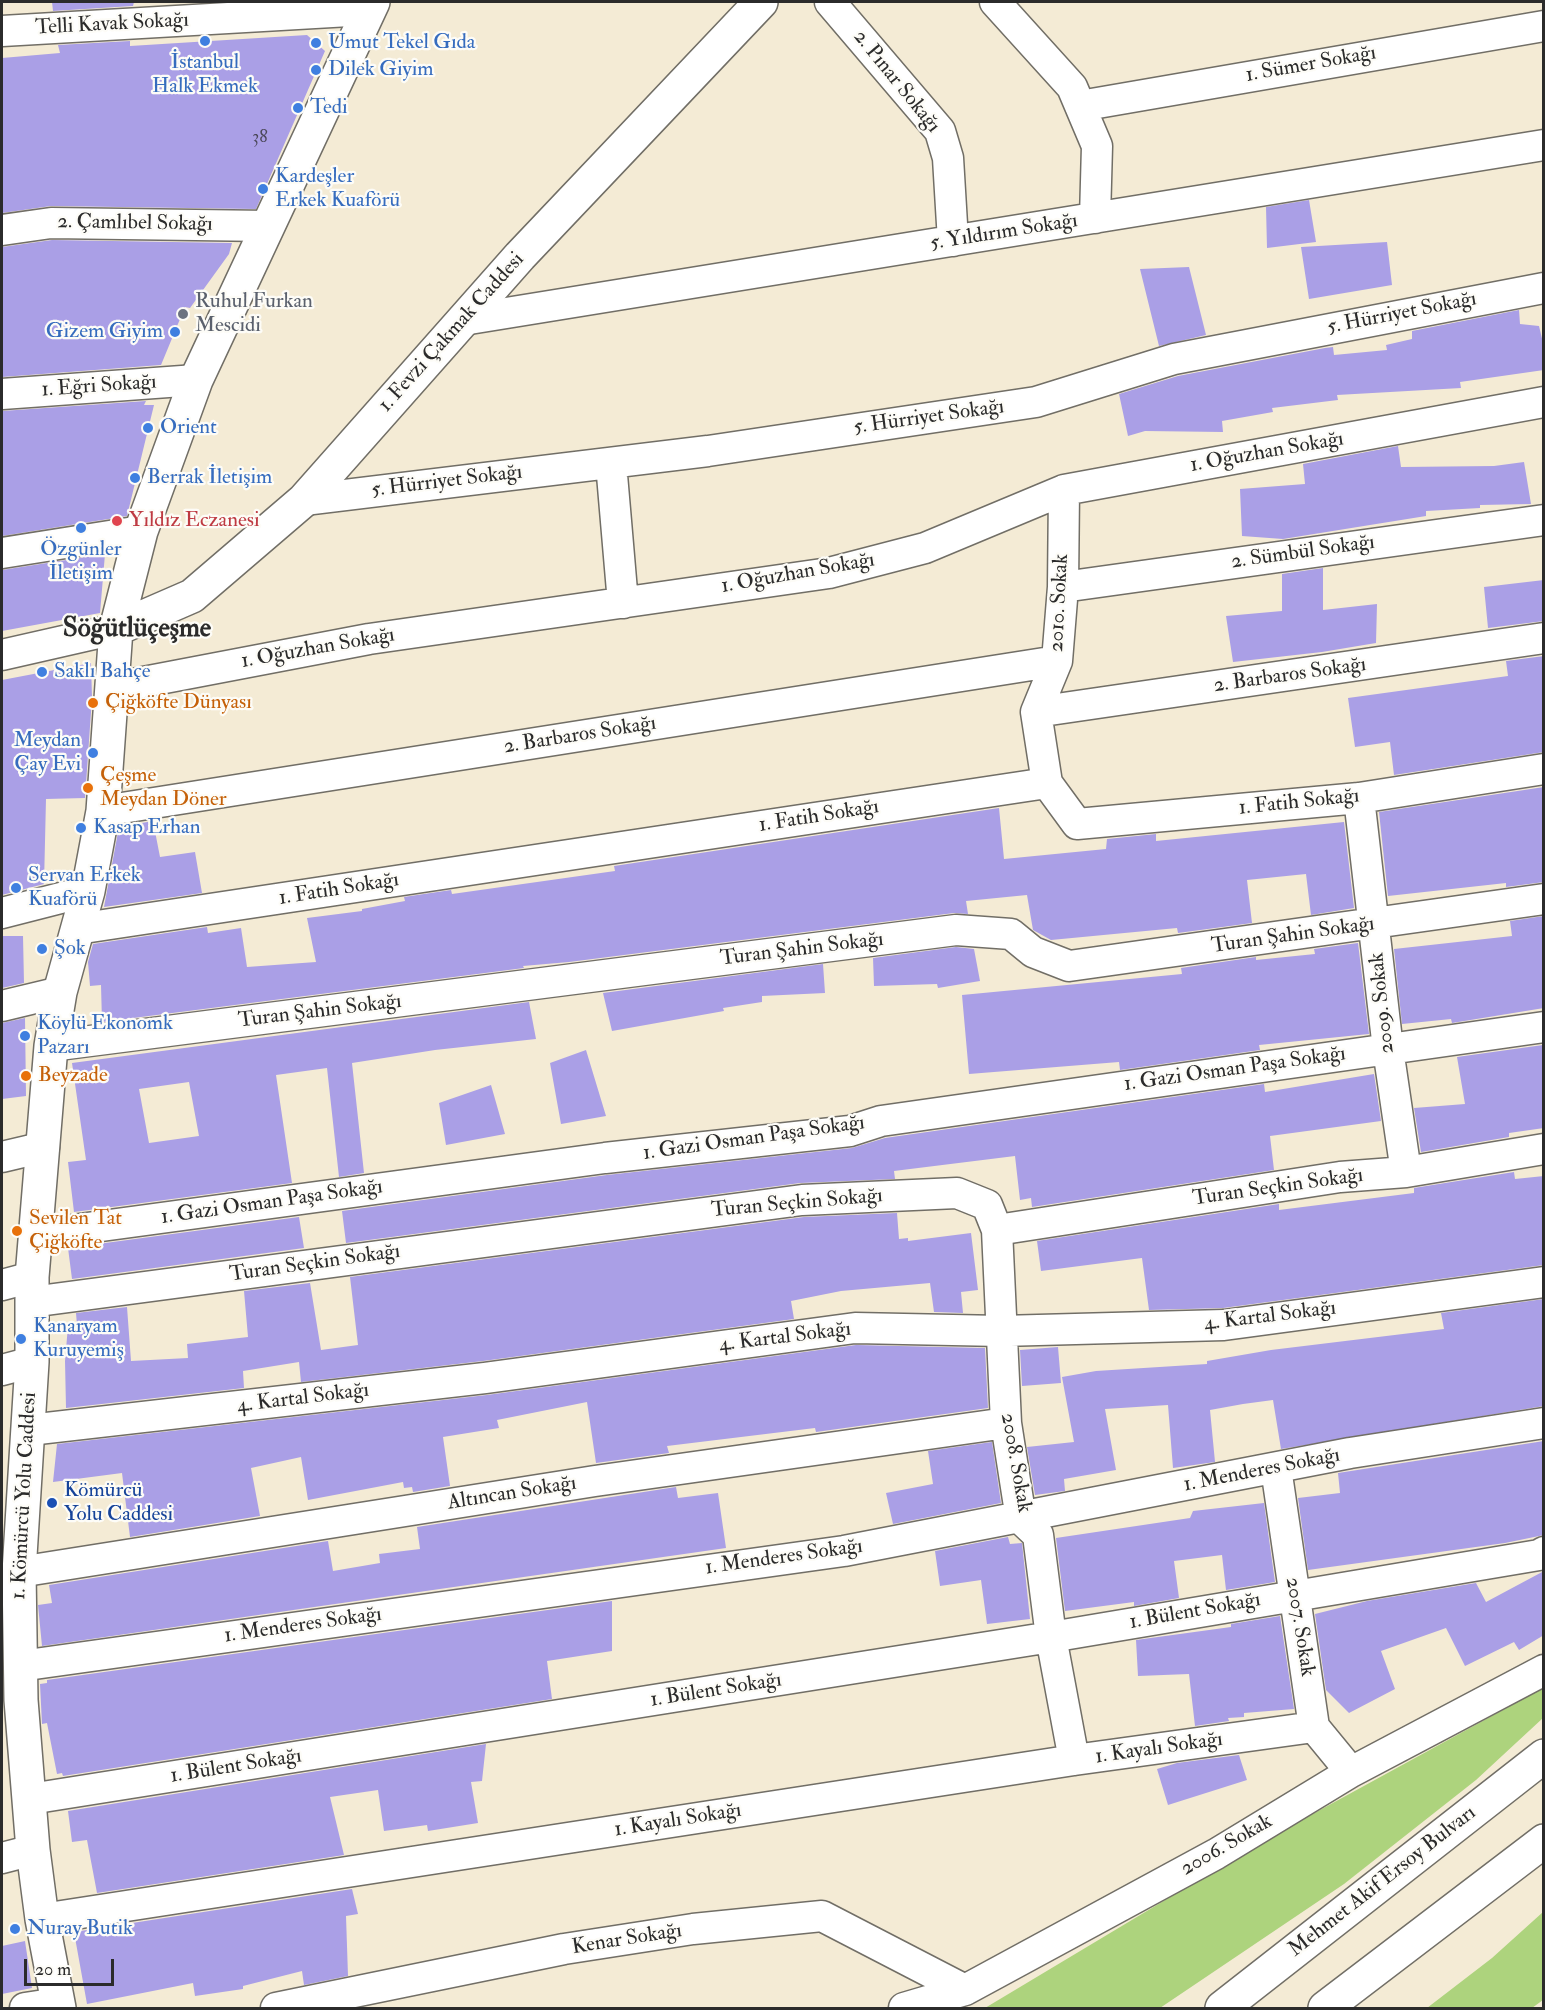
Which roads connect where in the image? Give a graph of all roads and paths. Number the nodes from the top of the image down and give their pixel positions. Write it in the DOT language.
graph roads {
  1 [pos="761,2"];
  2 [pos="830,2"];
  3 [pos="995,2"];
  4 [pos="370,6"];
  5 [pos="1544,26"];
  6 [pos="2,31"];
  7 [pos="1080,106"];
  8 [pos="1544,145"];
  9 [pos="1095,219"];
  10 [pos="268,226"];
  11 [pos="2,230"];
  12 [pos="953,241"];
  13 [pos="1544,288"];
  14 [pos="463,320"];
  15 [pos="195,380"];
  16 [pos="2,394"];
  17 [pos="1544,402"];
  18 [pos="611,463"];
  19 [pos="1064,490"];
  20 [pos="304,500"];
  21 [pos="1544,520"];
  22 [pos="141,531"];
  23 [pos="2,553"];
  24 [pos="1063,587"];
  25 [pos="623,603"];
  26 [pos="116,629"];
  27 [pos="1544,638"];
  28 [pos="2,655"];
  29 [pos="1057,662"];
  30 [pos="112,688"];
  31 [pos="1036,712"];
  32 [pos="1544,769"];
  33 [pos="1047,783"];
  34 [pos="1359,798"];
  35 [pos="103,811"];
  36 [pos="88,891"];
  37 [pos="1544,898"];
  38 [pos="2,913"];
  39 [pos="1374,924"];
  40 [pos="77,929"];
  41 [pos="60,992"];
  42 [pos="2,1006"];
  43 [pos="1544,1027"];
  44 [pos="51,1046"];
  45 [pos="1388,1049"];
  46 [pos="44,1147"];
  47 [pos="1544,1149"];
  48 [pos="2,1157"];
  49 [pos="1406,1172"];
  50 [pos="997,1230"];
  51 [pos="35,1235"];
  52 [pos="1544,1282"];
  53 [pos="22,1288"];
  54 [pos="1001,1331"];
  55 [pos="17,1366"];
  56 [pos="1005,1423"];
  57 [pos="1544,1423"];
  58 [pos="29,1430"];
  59 [pos="1276,1468"];
  60 [pos="1021,1519"];
  61 [pos="1544,1552"];
  62 [pos="14,1554"];
  63 [pos="1294,1595"];
  64 [pos="1051,1637"];
  65 [pos="20,1666"];
  66 [pos="1544,1670"];
  67 [pos="11,1702"];
  68 [pos="1314,1727"];
  69 [pos="1544,1756"];
  70 [pos="1074,1760"];
  71 [pos="1351,1772"];
  72 [pos="30,1799"];
  73 [pos="1544,1841"];
  74 [pos="33,1850"];
  75 [pos="2,1858"];
  76 [pos="42,1919"];
  77 [pos="965,1990"];
  78 [pos="59,2006"];
  79 [pos="25,2008"];
  80 [pos="276,2008"];
  81 [pos="904,2008"];
  82 [pos="1222,2008"];
  83 [pos="1325,2008"];
  1 -- 14 [label="street, 1. Fevzi Çakmak Caddesi"];
  2 -- 12 [label="street, 2. Pınar Sokağı"];
  3 -- 7 [label="street"];
  4 -- 6 [label="street, Telli Kavak Sokağı"];
  4 -- 10 [label="street, 1. Kömürcü Yolu Caddesi"];
  5 -- 7 [label="street, 1. Sümer Sokağı"];
  7 -- 9 [label="street"];
  8 -- 9 [label="street, 5. Yıldırım Sokağı"];
  9 -- 12 [label="street, 5. Yıldırım Sokağı"];
  10 -- 11 [label="street, 2. Çamlıbel Sokağı"];
  10 -- 15 [label="street, 1. Kömürcü Yolu Caddesi"];
  12 -- 14 [label="street, 5. Yıldırım Sokağı"];
  13 -- 18 [label="street, 5. Hürriyet Sokağı"];
  14 -- 20 [label="street, 1. Fevzi Çakmak Caddesi"];
  15 -- 16 [label="street, 1. Eğri Sokağı"];
  15 -- 22 [label="street, 1. Kömürcü Yolu Caddesi"];
  17 -- 19 [label="street, 1. Oğuzhan Sokağı"];
  18 -- 20 [label="street, 5. Hürriyet Sokağı"];
  18 -- 25 [label="street"];
  19 -- 24 [label="street, 2010. Sokak"];
  19 -- 25 [label="street, 1. Oğuzhan Sokağı"];
  20 -- 26 [label="street, 1. Fevzi Çakmak Caddesi"];
  21 -- 24 [label="street, 2. Sümbül Sokağı"];
  22 -- 23 [label="street"];
  22 -- 26 [label="street, 1. Kömürcü Yolu Caddesi"];
  24 -- 29 [label="street, 2010. Sokak"];
  25 -- 30 [label="street, 1. Oğuzhan Sokağı"];
  26 -- 28 [label="street"];
  26 -- 30 [label="street, 1. Kömürcü Yolu Caddesi"];
  27 -- 31 [label="street, 2. Barbaros Sokağı"];
  29 -- 31 [label="street, 2010. Sokak"];
  29 -- 35 [label="street, 2. Barbaros Sokağı"];
  30 -- 35 [label="street, 1. Kömürcü Yolu Caddesi"];
  31 -- 33 [label="street"];
  32 -- 34 [label="street, 1. Fatih Sokağı"];
  33 -- 34 [label="street, 1. Fatih Sokağı"];
  33 -- 40 [label="street, 1. Fatih Sokağı"];
  34 -- 39 [label="street, 2009. Sokak"];
  35 -- 36 [label="street, 1. Kömürcü Yolu Caddesi"];
  36 -- 38 [label="street"];
  36 -- 40 [label="street, 1. Kömürcü Yolu Caddesi"];
  37 -- 39 [label="street, Turan Şahin Sokağı"];
  39 -- 44 [label="street, Turan Şahin Sokağı"];
  39 -- 45 [label="street, 2009. Sokak"];
  40 -- 41 [label="street, 1. Kömürcü Yolu Caddesi"];
  41 -- 42 [label="street"];
  41 -- 44 [label="street, 1. Kömürcü Yolu Caddesi"];
  43 -- 45 [label="street, 1. Gazi Osman Paşa Sokağı"];
  44 -- 46 [label="street, 1. Kömürcü Yolu Caddesi"];
  45 -- 49 [label="street, 2009. Sokak"];
  45 -- 51 [label="street, 1. Gazi Osman Paşa Sokağı"];
  46 -- 48 [label="street"];
  46 -- 51 [label="street, 1. Kömürcü Yolu Caddesi"];
  47 -- 49 [label="street, Turan Seçkin Sokağı"];
  49 -- 50 [label="street, Turan Seçkin Sokağı"];
  50 -- 53 [label="street, Turan Seçkin Sokağı"];
  50 -- 54 [label="street, 2008. Sokak"];
  51 -- 53 [label="street, 1. Kömürcü Yolu Caddesi"];
  52 -- 54 [label="street, 4. Kartal Sokağı"];
  53 -- 55 [label="street, 1. Kömürcü Yolu Caddesi"];
  54 -- 56 [label="street, 2008. Sokak"];
  54 -- 58 [label="street, 4. Kartal Sokağı"];
  55 -- 58 [label="street, 1. Kömürcü Yolu Caddesi"];
  56 -- 60 [label="street, 2008. Sokak"];
  56 -- 62 [label="street, Altıncan Sokağı"];
  57 -- 59 [label="street, 1. Menderes Sokağı"];
  58 -- 62 [label="street, 1. Kömürcü Yolu Caddesi"];
  59 -- 60 [label="street, 1. Menderes Sokağı"];
  59 -- 63 [label="street, 2007. Sokak"];
  60 -- 64 [label="street, 2008. Sokak"];
  60 -- 65 [label="street, 1. Menderes Sokağı"];
  61 -- 63 [label="street, 1. Bülent Sokağı"];
  62 -- 65 [label="street, 1. Kömürcü Yolu Caddesi"];
  63 -- 64 [label="street, 1. Bülent Sokağı"];
  63 -- 68 [label="street, 2007. Sokak"];
  64 -- 70 [label="street, 2008. Sokak"];
  64 -- 72 [label="street, 1. Bülent Sokağı"];
  65 -- 67 [label="street, 1. Kömürcü Yolu Caddesi"];
  66 -- 71 [label="street, 2006. Sokak"];
  67 -- 72 [label="street, 1. Kömürcü Yolu Caddesi"];
  68 -- 70 [label="street, 1. Kayalı Sokağı"];
  68 -- 71 [label="street"];
  69 -- 82 [label="street, Mehmet Akif Ersoy Bulvarı"];
  70 -- 76 [label="street, 1. Kayalı Sokağı"];
  71 -- 77 [label="street, 2006. Sokak"];
  72 -- 74 [label="street, 1. Kömürcü Yolu Caddesi"];
  73 -- 83 [label="street"];
  74 -- 75 [label="street"];
  74 -- 76 [label="street, 1. Kömürcü Yolu Caddesi"];
  76 -- 78 [label="street, 1. Kömürcü Yolu Caddesi"];
  77 -- 80 [label="street, Kenar Sokağı"];
  77 -- 81 [label="street, 2006. Sokak"];
  78 -- 79 [label="street"];
}
